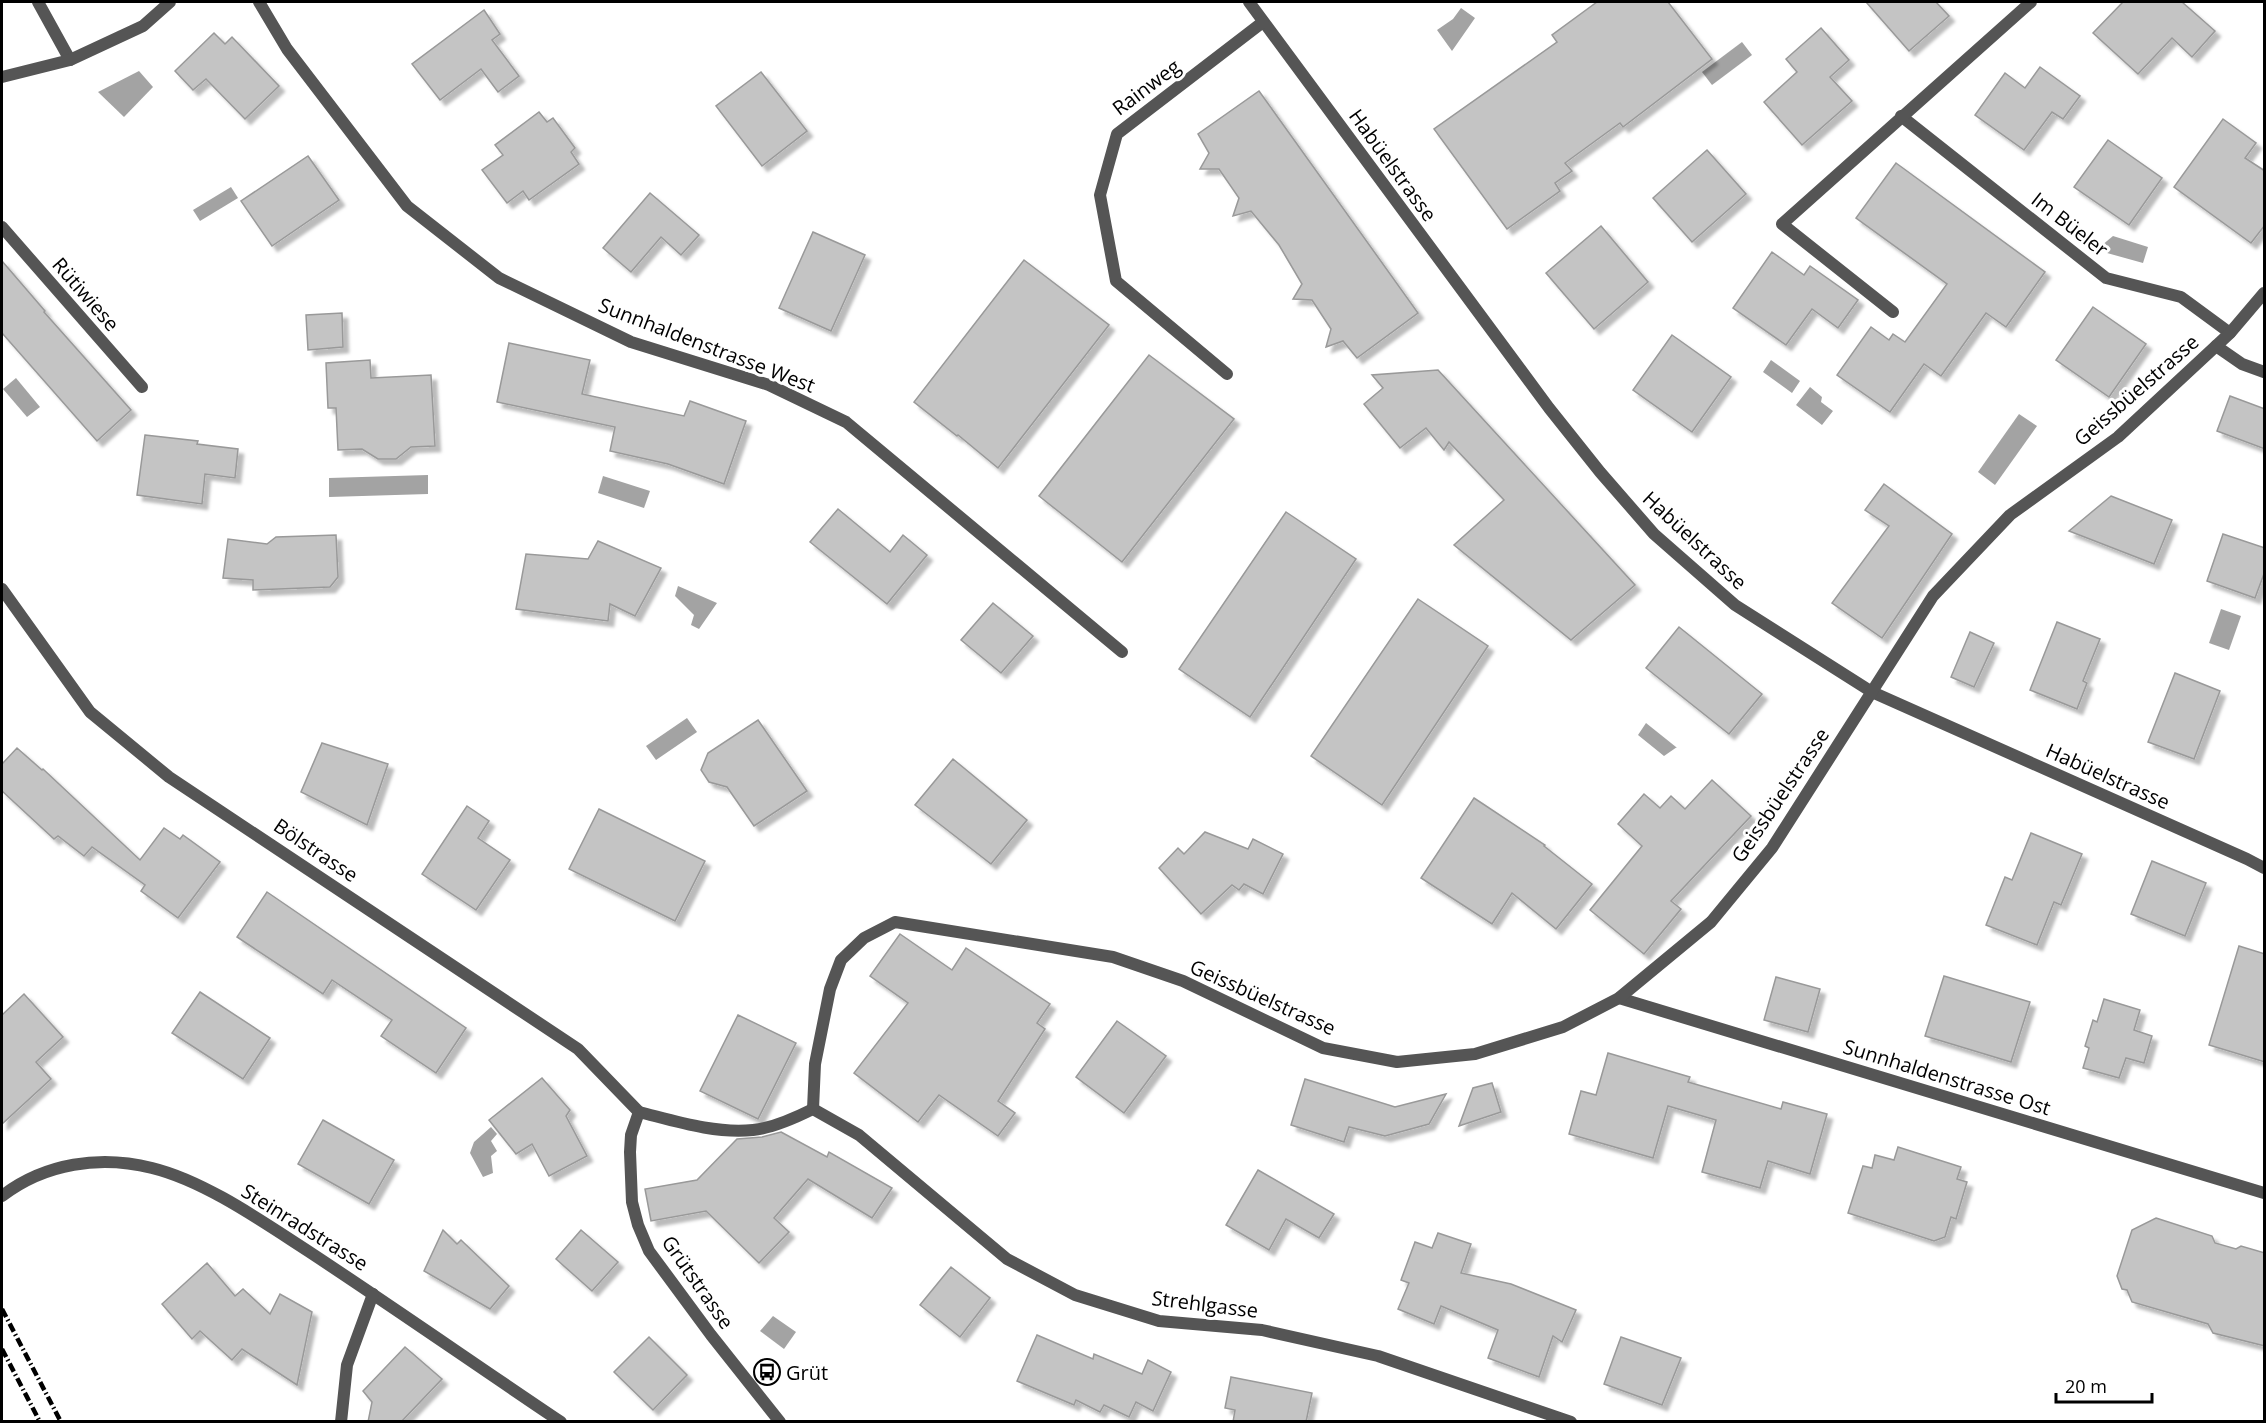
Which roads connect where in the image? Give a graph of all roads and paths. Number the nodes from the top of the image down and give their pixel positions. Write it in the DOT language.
graph roads {
  1 [pos="38,2"];
  2 [pos="170,2"];
  3 [pos="260,2"];
  4 [pos="1249,2"];
  5 [pos="2031,2"];
  6 [pos="1263,22"];
  7 [pos="70,60"];
  8 [pos="2,77"];
  9 [pos="1901,116"];
  10 [pos="2,227"];
  11 [pos="2265,293"];
  12 [pos="1893,312"];
  13 [pos="2230,333"];
  14 [pos="2216,345"];
  15 [pos="2265,372"];
  16 [pos="1227,374"];
  17 [pos="142,387"];
  18 [pos="2,589"];
  19 [pos="1122,652"];
  20 [pos="1872,692"];
  21 [pos="2265,868"];
  22 [pos="1619,998"];
  23 [pos="813,1109"];
  24 [pos="639,1112"];
  25 [pos="2265,1193"];
  26 [pos="2,1196"];
  27 [pos="373,1294"];
  28 [pos="775,1420"];
  29 [pos="341,1422"];
  30 [pos="561,1422"];
  31 [pos="1571,1422"];
  1 -- 7 [label="street"];
  2 -- 7 [label="street"];
  3 -- 19 [label="street, Sunnhaldenstrasse West"];
  4 -- 6 [label="street, Habüelstrasse"];
  5 -- 9 [label="street"];
  6 -- 16 [label="street, Rainweg"];
  6 -- 20 [label="street, Habüelstrasse"];
  7 -- 8 [label="street"];
  9 -- 12 [label="street"];
  9 -- 13 [label="street, Im Büeler"];
  10 -- 17 [label="street, Rütiwiese"];
  11 -- 13 [label="street, Geissbüelstrasse"];
  13 -- 14 [label="street, Geissbüelstrasse"];
  14 -- 15 [label="street, Geissbüelstrasse"];
  14 -- 20 [label="street, Geissbüelstrasse"];
  18 -- 24 [label="street, Bölstrasse"];
  20 -- 21 [label="street, Habüelstrasse"];
  20 -- 22 [label="street, Geissbüelstrasse"];
  22 -- 23 [label="street, Geissbüelstrasse"];
  22 -- 25 [label="street, Sunnhaldenstrasse Ost"];
  23 -- 24 [label="street"];
  23 -- 31 [label="street, Strehlgasse"];
  24 -- 28 [label="street, Grütstrasse"];
  26 -- 27 [label="street, Steinradstrasse"];
  27 -- 29 [label="street"];
  27 -- 30 [label="street, Steinradstrasse"];
}
